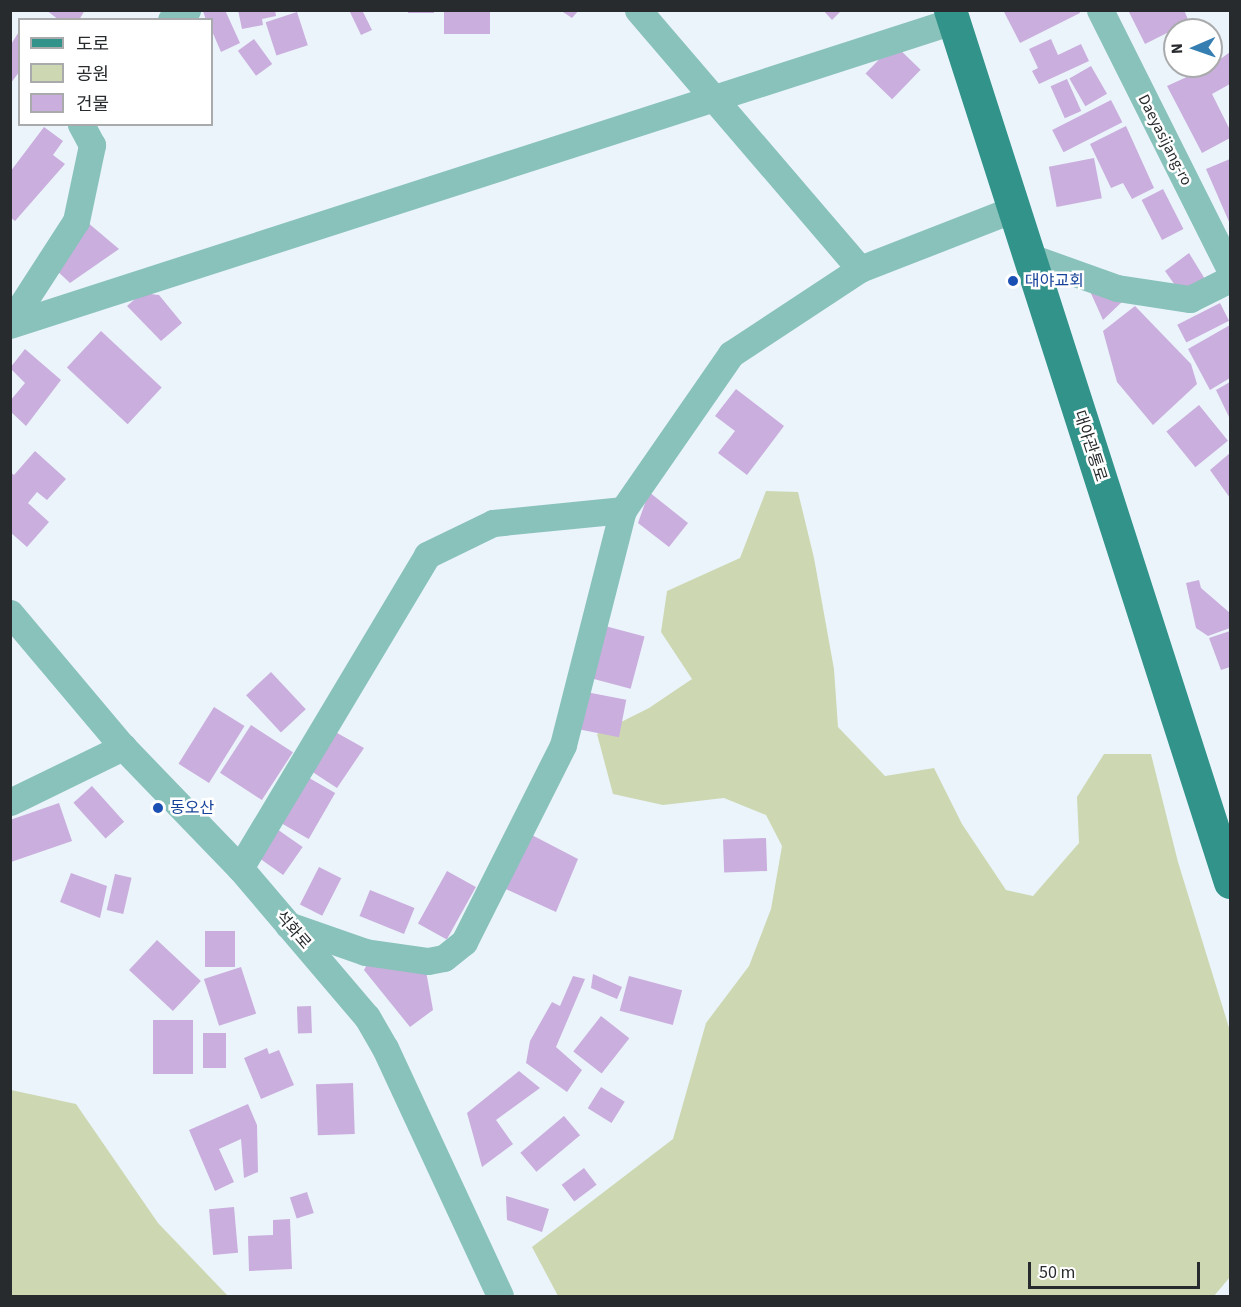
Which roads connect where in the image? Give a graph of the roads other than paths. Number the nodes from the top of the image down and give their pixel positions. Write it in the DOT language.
graph roads {
  1 [pos="187,10"];
  2 [pos="638,10"];
  3 [pos="1100,10"];
  4 [pos="951,16"];
  5 [pos="174,18"];
  6 [pos="713,98"];
  7 [pos="82,126"];
  8 [pos="1014,209"];
  9 [pos="1030,257"];
  10 [pos="860,269"];
  11 [pos="1230,270"];
  12 [pos="1230,279"];
  13 [pos="10,324"];
  14 [pos="623,510"];
  15 [pos="10,613"];
  16 [pos="123,747"];
  17 [pos="10,802"];
  18 [pos="240,868"];
  19 [pos="1230,882"];
  20 [pos="288,925"];
  21 [pos="500,1296"];
  1 -- 5 [label="street"];
  2 -- 6 [label="street"];
  3 -- 11 [label="street, Daeyasijang-ro"];
  4 -- 6 [label="street"];
  4 -- 8 [label="main road, 대야관통로"];
  6 -- 10 [label="street"];
  6 -- 13 [label="street"];
  7 -- 13 [label="street"];
  8 -- 9 [label="main road, 대야관통로"];
  8 -- 10 [label="street"];
  9 -- 12 [label="street"];
  9 -- 19 [label="main road, 대야관통로"];
  10 -- 14 [label="street"];
  14 -- 18 [label="street"];
  14 -- 20 [label="street"];
  15 -- 16 [label="street, 석화로"];
  16 -- 17 [label="street"];
  16 -- 18 [label="street, 석화로"];
  18 -- 20 [label="street, 석화로"];
  20 -- 21 [label="street, 석화로"];
}
